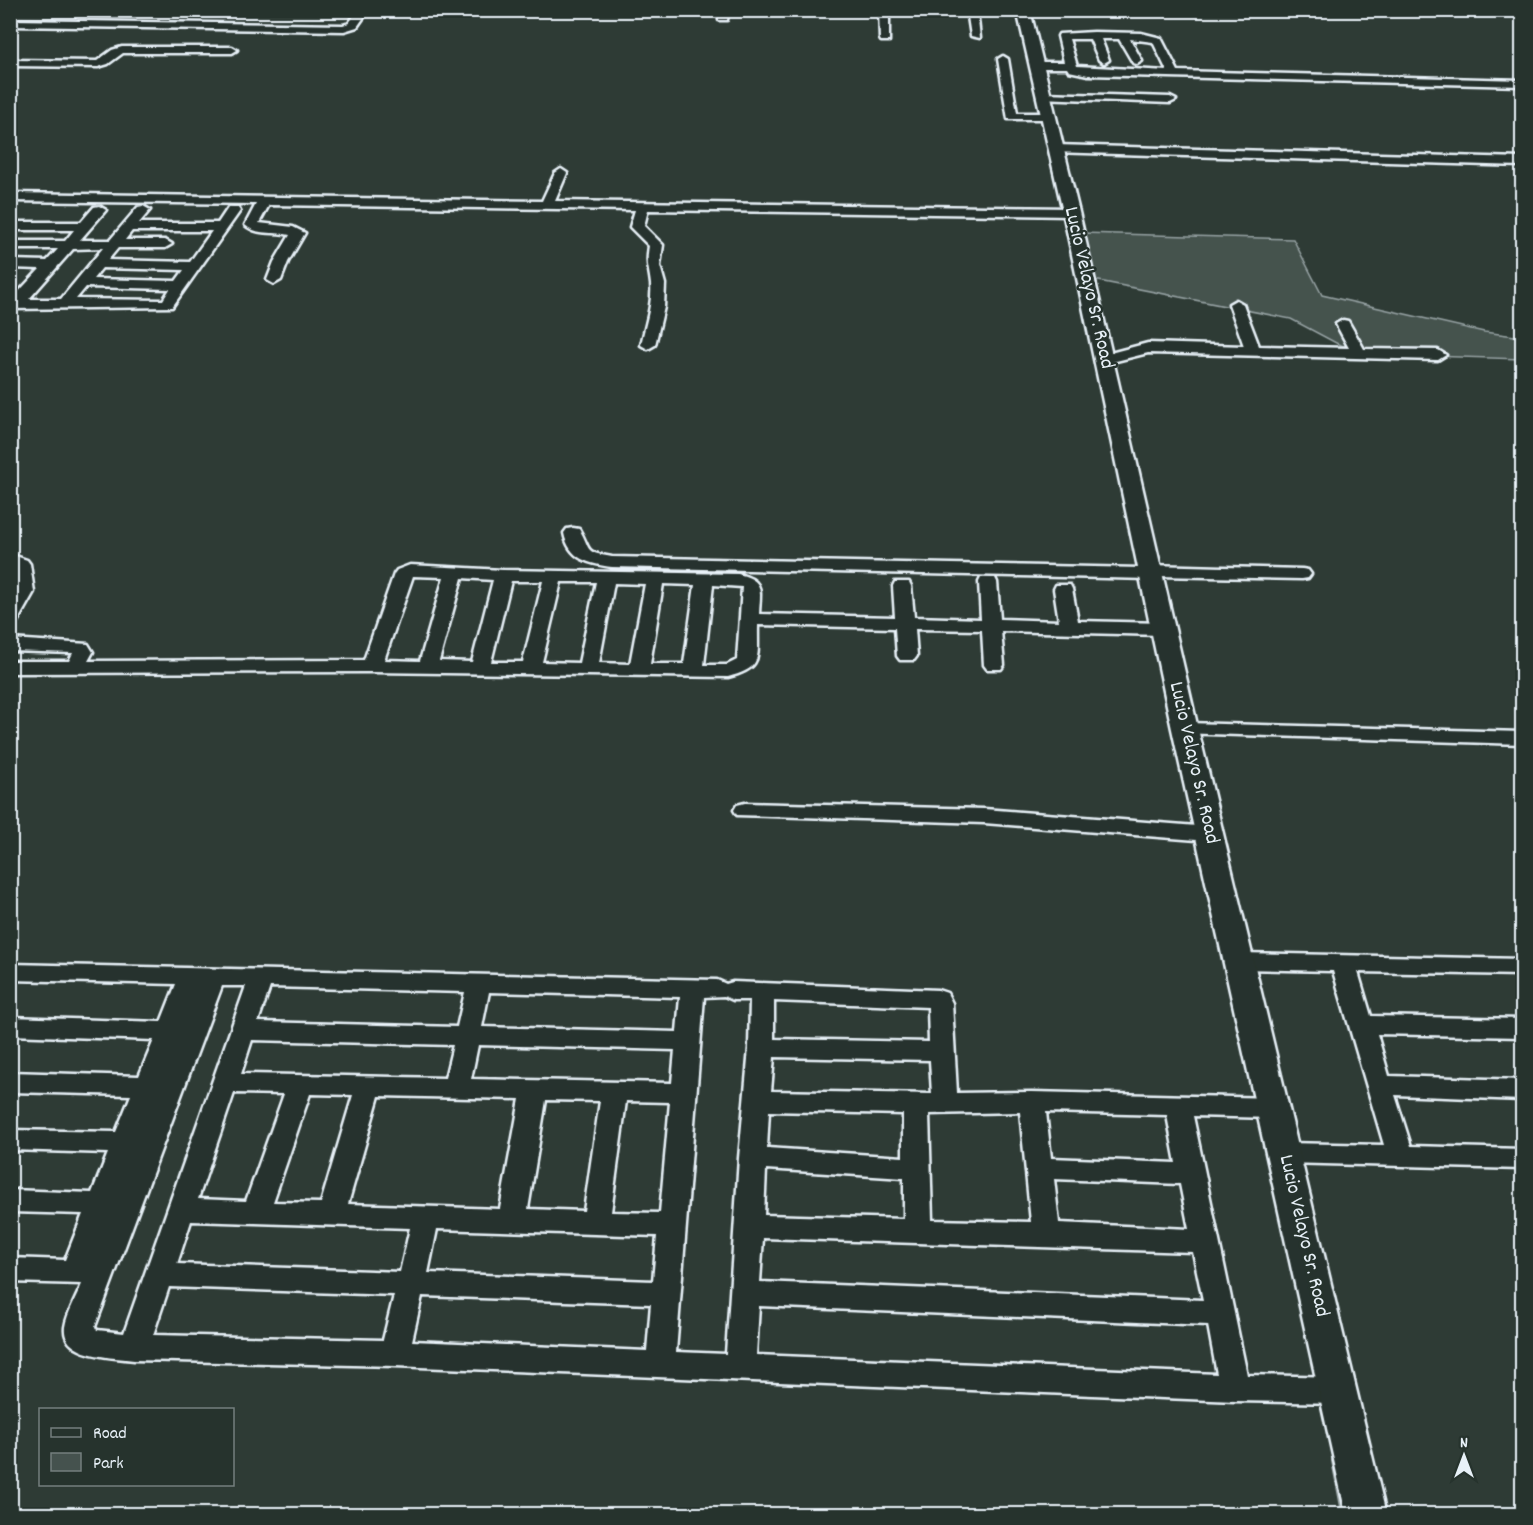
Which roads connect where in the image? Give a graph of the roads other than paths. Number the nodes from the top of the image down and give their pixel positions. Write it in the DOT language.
graph roads {
  1 [pos="364,10"];
  2 [pos="884,10"];
  3 [pos="972,10"];
  4 [pos="1023,10"];
  5 [pos="10,12"];
  6 [pos="10,23"];
  7 [pos="42,23"];
  8 [pos="1094,35"];
  9 [pos="976,36"];
  10 [pos="1123,36"];
  11 [pos="885,39"];
  12 [pos="232,51"];
  13 [pos="1003,59"];
  14 [pos="10,63"];
  15 [pos="1069,63"];
  16 [pos="1141,63"];
  17 [pos="1036,65"];
  18 [pos="1522,83"];
  19 [pos="1170,100"];
  20 [pos="1045,106"];
  21 [pos="1055,149"];
  22 [pos="1522,162"];
  23 [pos="561,173"];
  24 [pos="10,197"];
  25 [pos="265,200"];
  26 [pos="547,205"];
  27 [pos="642,206"];
  28 [pos="10,208"];
  29 [pos="99,210"];
  30 [pos="143,210"];
  31 [pos="1071,212"];
  32 [pos="10,226"];
  33 [pos="84,226"];
  34 [pos="129,227"];
  35 [pos="177,227"];
  36 [pos="222,227"];
  37 [pos="10,244"];
  38 [pos="165,244"];
  39 [pos="68,245"];
  40 [pos="114,245"];
  41 [pos="10,264"];
  42 [pos="98,264"];
  43 [pos="51,265"];
  44 [pos="149,265"];
  45 [pos="194,266"];
  46 [pos="274,280"];
  47 [pos="82,284"];
  48 [pos="10,285"];
  49 [pos="33,285"];
  50 [pos="181,285"];
  51 [pos="66,303"];
  52 [pos="14,304"];
  53 [pos="1236,304"];
  54 [pos="1343,324"];
  55 [pos="648,345"];
  56 [pos="1253,351"];
  57 [pos="1359,353"];
  58 [pos="1438,355"];
  59 [pos="1104,359"];
  60 [pos="573,532"];
  61 [pos="10,559"];
  62 [pos="455,572"];
  63 [pos="1146,573"];
  64 [pos="1302,573"];
  65 [pos="503,574"];
  66 [pos="553,576"];
  67 [pos="606,577"];
  68 [pos="655,578"];
  69 [pos="705,579"];
  70 [pos="988,582"];
  71 [pos="902,586"];
  72 [pos="1063,589"];
  73 [pos="10,618"];
  74 [pos="750,619"];
  75 [pos="905,623"];
  76 [pos="991,626"];
  77 [pos="1070,627"];
  78 [pos="1158,629"];
  79 [pos="10,645"];
  80 [pos="906,656"];
  81 [pos="994,665"];
  82 [pos="372,666"];
  83 [pos="10,667"];
  84 [pos="428,667"];
  85 [pos="75,668"];
  86 [pos="480,668"];
  87 [pos="531,668"];
  88 [pos="588,669"];
  89 [pos="639,670"];
  90 [pos="693,671"];
  91 [pos="1185,729"];
  92 [pos="1522,738"];
  93 [pos="745,810"];
  94 [pos="1209,834"];
  95 [pos="1238,961"];
  96 [pos="1343,963"];
  97 [pos="1522,968"];
  98 [pos="10,972"];
  99 [pos="202,977"];
  100 [pos="261,978"];
  101 [pos="479,984"];
  102 [pos="714,990"];
  103 [pos="762,992"];
  104 [pos="1361,1025"];
  105 [pos="10,1026"];
  106 [pos="1522,1028"];
  107 [pos="170,1031"];
  108 [pos="242,1031"];
  109 [pos="468,1036"];
  110 [pos="690,1041"];
  111 [pos="762,1048"];
  112 [pos="943,1051"];
  113 [pos="10,1082"];
  114 [pos="225,1083"];
  115 [pos="300,1085"];
  116 [pos="1379,1085"];
  117 [pos="148,1086"];
  118 [pos="369,1086"];
  119 [pos="456,1088"];
  120 [pos="536,1090"];
  121 [pos="1522,1090"];
  122 [pos="614,1092"];
  123 [pos="684,1093"];
  124 [pos="756,1101"];
  125 [pos="1032,1102"];
  126 [pos="945,1103"];
  127 [pos="916,1104"];
  128 [pos="1179,1107"];
  129 [pos="1273,1108"];
  130 [pos="10,1140"];
  131 [pos="125,1143"];
  132 [pos="1284,1153"];
  133 [pos="1400,1155"];
  134 [pos="752,1158"];
  135 [pos="1522,1159"];
  136 [pos="917,1168"];
  137 [pos="1040,1168"];
  138 [pos="1191,1174"];
  139 [pos="10,1201"];
  140 [pos="100,1204"];
  141 [pos="181,1210"];
  142 [pos="256,1212"];
  143 [pos="331,1215"];
  144 [pos="426,1218"];
  145 [pos="512,1220"];
  146 [pos="596,1223"];
  147 [pos="672,1225"];
  148 [pos="749,1226"];
  149 [pos="918,1231"];
  150 [pos="1046,1234"];
  151 [pos="1205,1241"];
  152 [pos="10,1270"];
  153 [pos="87,1272"];
  154 [pos="158,1275"];
  155 [pos="411,1284"];
  156 [pos="666,1293"];
  157 [pos="747,1293"];
  158 [pos="1219,1313"];
  159 [pos="134,1347"];
  160 [pos="394,1353"];
  161 [pos="660,1365"];
  162 [pos="740,1366"];
  163 [pos="1235,1388"];
  164 [pos="1328,1389"];
  165 [pos="1366,1515"];
  1 -- 7 [label="street"];
  2 -- 11 [label="street"];
  3 -- 9 [label="street"];
  4 -- 17 [label="main road, Lucio Velayo Sr. Road"];
  5 -- 7 [label="street"];
  6 -- 7 [label="street"];
  8 -- 10 [label="street"];
  8 -- 15 [label="street"];
  8 -- 16 [label="street"];
  10 -- 16 [label="street"];
  10 -- 16 [label="street"];
  12 -- 14 [label="street"];
  13 -- 20 [label="street"];
  15 -- 16 [label="street"];
  15 -- 16 [label="street"];
  15 -- 17 [label="street"];
  16 -- 18 [label="street"];
  17 -- 20 [label="main road, Lucio Velayo Sr. Road"];
  19 -- 20 [label="street"];
  20 -- 21 [label="main road, Lucio Velayo Sr. Road"];
  21 -- 22 [label="street"];
  21 -- 31 [label="main road, Lucio Velayo Sr. Road"];
  23 -- 26 [label="street"];
  24 -- 25 [label="street"];
  25 -- 26 [label="street"];
  25 -- 46 [label="street"];
  26 -- 27 [label="street"];
  27 -- 31 [label="street"];
  27 -- 55 [label="street"];
  28 -- 29 [label="street"];
  29 -- 30 [label="street"];
  29 -- 33 [label="street"];
  30 -- 34 [label="street"];
  30 -- 36 [label="street"];
  31 -- 59 [label="main road, Lucio Velayo Sr. Road"];
  32 -- 33 [label="street"];
  33 -- 39 [label="street"];
  34 -- 35 [label="street"];
  34 -- 40 [label="street"];
  35 -- 36 [label="street"];
  35 -- 38 [label="street"];
  36 -- 45 [label="street"];
  37 -- 39 [label="street"];
  38 -- 40 [label="street"];
  38 -- 44 [label="street"];
  39 -- 40 [label="street"];
  39 -- 43 [label="street"];
  40 -- 42 [label="street"];
  41 -- 43 [label="street"];
  42 -- 44 [label="street"];
  42 -- 47 [label="street"];
  43 -- 49 [label="street"];
  44 -- 45 [label="street"];
  45 -- 50 [label="street"];
  47 -- 50 [label="street"];
  47 -- 51 [label="street"];
  48 -- 49 [label="street"];
  49 -- 52 [label="street"];
  50 -- 51 [label="street"];
  51 -- 52 [label="street"];
  53 -- 56 [label="street"];
  54 -- 57 [label="street"];
  56 -- 57 [label="street"];
  56 -- 59 [label="street"];
  57 -- 58 [label="street"];
  59 -- 63 [label="main road, Lucio Velayo Sr. Road"];
  60 -- 63 [label="street"];
  61 -- 73 [label="street"];
  62 -- 65 [label="street"];
  62 -- 82 [label="street"];
  62 -- 84 [label="street"];
  63 -- 64 [label="street"];
  63 -- 78 [label="main road, Lucio Velayo Sr. Road"];
  65 -- 66 [label="street"];
  65 -- 86 [label="street"];
  66 -- 67 [label="street"];
  66 -- 87 [label="street"];
  67 -- 68 [label="street"];
  67 -- 88 [label="street"];
  68 -- 69 [label="street"];
  68 -- 89 [label="street"];
  69 -- 74 [label="street"];
  69 -- 90 [label="street"];
  70 -- 76 [label="street"];
  71 -- 75 [label="street"];
  72 -- 77 [label="street"];
  74 -- 75 [label="street"];
  74 -- 90 [label="street"];
  75 -- 76 [label="street"];
  75 -- 80 [label="street"];
  76 -- 77 [label="street"];
  76 -- 81 [label="street"];
  77 -- 78 [label="street"];
  78 -- 91 [label="main road, Lucio Velayo Sr. Road"];
  79 -- 85 [label="street"];
  82 -- 84 [label="street"];
  82 -- 85 [label="street"];
  83 -- 85 [label="street"];
  84 -- 86 [label="street"];
  86 -- 87 [label="street"];
  87 -- 88 [label="street"];
  88 -- 89 [label="street"];
  89 -- 90 [label="street"];
  91 -- 92 [label="street"];
  91 -- 94 [label="main road, Lucio Velayo Sr. Road"];
  93 -- 94 [label="street"];
  94 -- 95 [label="main road, Lucio Velayo Sr. Road"];
  95 -- 96 [label="street"];
  95 -- 129 [label="main road, Lucio Velayo Sr. Road"];
  96 -- 97 [label="street"];
  96 -- 104 [label="street"];
  98 -- 99 [label="street"];
  99 -- 100 [label="street"];
  99 -- 107 [label="street"];
  99 -- 153 [label="street"];
  100 -- 101 [label="street"];
  100 -- 108 [label="street"];
  101 -- 102 [label="street"];
  101 -- 109 [label="street"];
  102 -- 103 [label="street"];
  102 -- 110 [label="street"];
  103 -- 111 [label="street"];
  103 -- 112 [label="street"];
  104 -- 106 [label="street"];
  104 -- 116 [label="street"];
  105 -- 107 [label="street"];
  107 -- 117 [label="street"];
  108 -- 109 [label="street"];
  108 -- 114 [label="street"];
  109 -- 110 [label="street"];
  109 -- 119 [label="street"];
  110 -- 123 [label="street"];
  111 -- 112 [label="street"];
  111 -- 124 [label="street"];
  112 -- 126 [label="street"];
  113 -- 117 [label="street"];
  114 -- 115 [label="street"];
  114 -- 141 [label="street"];
  115 -- 118 [label="street"];
  115 -- 142 [label="street"];
  116 -- 121 [label="street"];
  116 -- 133 [label="street"];
  117 -- 131 [label="street"];
  118 -- 119 [label="street"];
  118 -- 143 [label="street"];
  119 -- 120 [label="street"];
  120 -- 122 [label="street"];
  120 -- 145 [label="street"];
  122 -- 123 [label="street"];
  122 -- 146 [label="street"];
  123 -- 147 [label="street"];
  124 -- 127 [label="street"];
  124 -- 134 [label="street"];
  125 -- 126 [label="street"];
  125 -- 128 [label="street"];
  125 -- 137 [label="street"];
  126 -- 127 [label="street"];
  127 -- 136 [label="street"];
  128 -- 129 [label="street"];
  128 -- 138 [label="street"];
  129 -- 132 [label="main road, Lucio Velayo Sr. Road"];
  130 -- 131 [label="street"];
  131 -- 140 [label="street"];
  132 -- 133 [label="street"];
  132 -- 164 [label="main road, Lucio Velayo Sr. Road"];
  133 -- 135 [label="street"];
  134 -- 136 [label="street"];
  134 -- 148 [label="street"];
  136 -- 149 [label="street"];
  137 -- 138 [label="street"];
  137 -- 150 [label="street"];
  138 -- 151 [label="street"];
  139 -- 140 [label="street"];
  140 -- 153 [label="street"];
  141 -- 142 [label="street"];
  141 -- 154 [label="street"];
  142 -- 143 [label="street"];
  143 -- 144 [label="street"];
  144 -- 145 [label="street"];
  144 -- 155 [label="street"];
  145 -- 146 [label="street"];
  146 -- 147 [label="street"];
  147 -- 156 [label="street"];
  148 -- 149 [label="street"];
  148 -- 157 [label="street"];
  149 -- 150 [label="street"];
  150 -- 151 [label="street"];
  151 -- 158 [label="street"];
  152 -- 153 [label="street"];
  153 -- 159 [label="street"];
  154 -- 155 [label="street"];
  154 -- 159 [label="street"];
  155 -- 156 [label="street"];
  155 -- 160 [label="street"];
  156 -- 161 [label="street"];
  157 -- 158 [label="street"];
  157 -- 162 [label="street"];
  158 -- 163 [label="street"];
  159 -- 160 [label="street"];
  160 -- 161 [label="street"];
  161 -- 162 [label="street"];
  162 -- 163 [label="street"];
  163 -- 164 [label="street"];
  164 -- 165 [label="main road, Lucio Velayo Sr. Road"];
}
